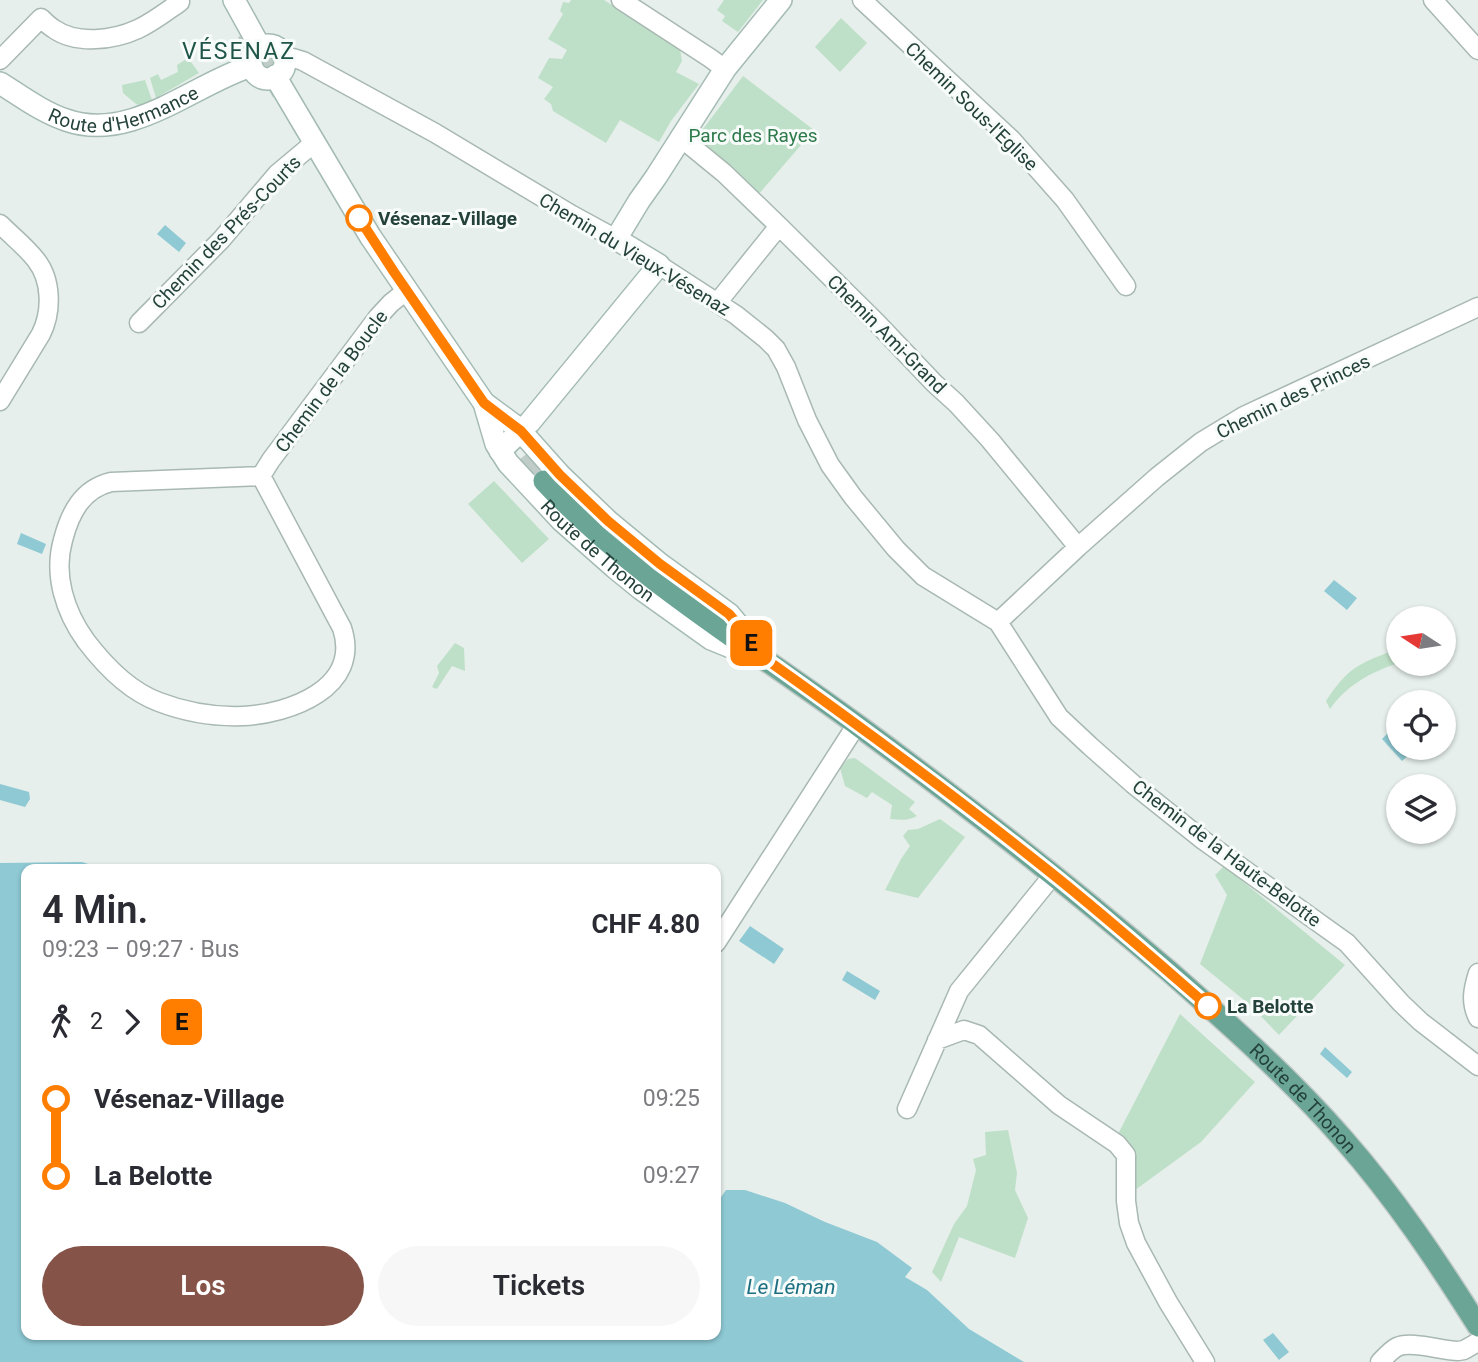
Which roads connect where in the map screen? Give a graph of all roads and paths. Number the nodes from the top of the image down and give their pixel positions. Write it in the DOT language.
graph roads {
  1 [pos="234,0"];
  2 [pos="621,0"];
  3 [pos="781,0"];
  4 [pos="863,0"];
  5 [pos="1433,0"];
  6 [pos="180,2"];
  7 [pos="1478,50"];
  8 [pos="256,56"];
  9 [pos="0,60"];
  10 [pos="279,67"];
  11 [pos="724,69"];
  12 [pos="0,83"];
  13 [pos="680,138"];
  14 [pos="314,143"];
  15 [pos="0,224"];
  16 [pos="779,226"];
  17 [pos="616,239"];
  18 [pos="659,265"];
  19 [pos="1126,286"];
  20 [pos="406,290"];
  21 [pos="718,303"];
  22 [pos="1478,307"];
  23 [pos="139,323"];
  24 [pos="0,401"];
  25 [pos="484,403"];
  26 [pos="521,431"];
  27 [pos="500,451"];
  28 [pos="261,476"];
  29 [pos="544,481"];
  30 [pos="1079,547"];
  31 [pos="998,622"];
  32 [pos="756,652"];
  33 [pos="857,724"];
  34 [pos="1053,874"];
  35 [pos="721,935"];
  36 [pos="1478,973"];
  37 [pos="1478,1018"];
  38 [pos="937,1040"];
  39 [pos="1478,1066"];
  40 [pos="906,1109"];
  41 [pos="1478,1326"];
  42 [pos="1478,1342"];
  43 [pos="1205,1362"];
  44 [pos="1380,1362"];
  1 -- 8 [label="main road"];
  2 -- 11 [label="street"];
  3 -- 11 [label="main road"];
  4 -- 19 [label="street, Chemin Sous-l'Eglise"];
  5 -- 7 [label="street"];
  6 -- 9 [label="street"];
  8 -- 10 [label="main road"];
  8 -- 10 [label="main road"];
  8 -- 12 [label="main road, Route d'Hermance"];
  10 -- 14 [label="main road, Route de Thonon"];
  10 -- 17 [label="street, Chemin du Vieux-Vésenaz"];
  11 -- 13 [label="main road"];
  13 -- 16 [label="street, Chemin Ami-Grand"];
  13 -- 17 [label="main road"];
  14 -- 20 [label="main road, Route de Thonon"];
  14 -- 23 [label="street, Chemin des Prés-Courts"];
  15 -- 24 [label="street"];
  16 -- 21 [label="street"];
  16 -- 30 [label="street, Chemin Ami-Grand"];
  17 -- 18 [label="main road, Chemin du Vieux-Vésenaz"];
  18 -- 21 [label="street, Chemin du Vieux-Vésenaz"];
  18 -- 26 [label="main road"];
  20 -- 25 [label="main road, Route de Thonon"];
  20 -- 28 [label="street, Chemin de la Boucle"];
  21 -- 31 [label="street, Chemin du Vieux-Vésenaz"];
  22 -- 30 [label="street, Chemin des Princes"];
  25 -- 26 [label="main road, Route de Thonon"];
  25 -- 27 [label="main road, Route de Thonon"];
  26 -- 27 [label="main road"];
  26 -- 32 [label="main road, Route de Thonon"];
  27 -- 32 [label="main road, Route de Thonon"];
  28 -- 28 [label="street"];
  29 -- 32 [label="main road"];
  30 -- 31 [label="street, Chemin des Princes"];
  31 -- 39 [label="street, Chemin de la Haute-Belotte"];
  32 -- 33 [label="main road, Route de Thonon"];
  33 -- 34 [label="main road, Route de Thonon"];
  33 -- 35 [label="street"];
  34 -- 38 [label="street"];
  34 -- 41 [label="main road, Route de Thonon"];
  36 -- 37 [label="street"];
  38 -- 40 [label="street"];
  38 -- 43 [label="street"];
  42 -- 44 [label="street"];
}
